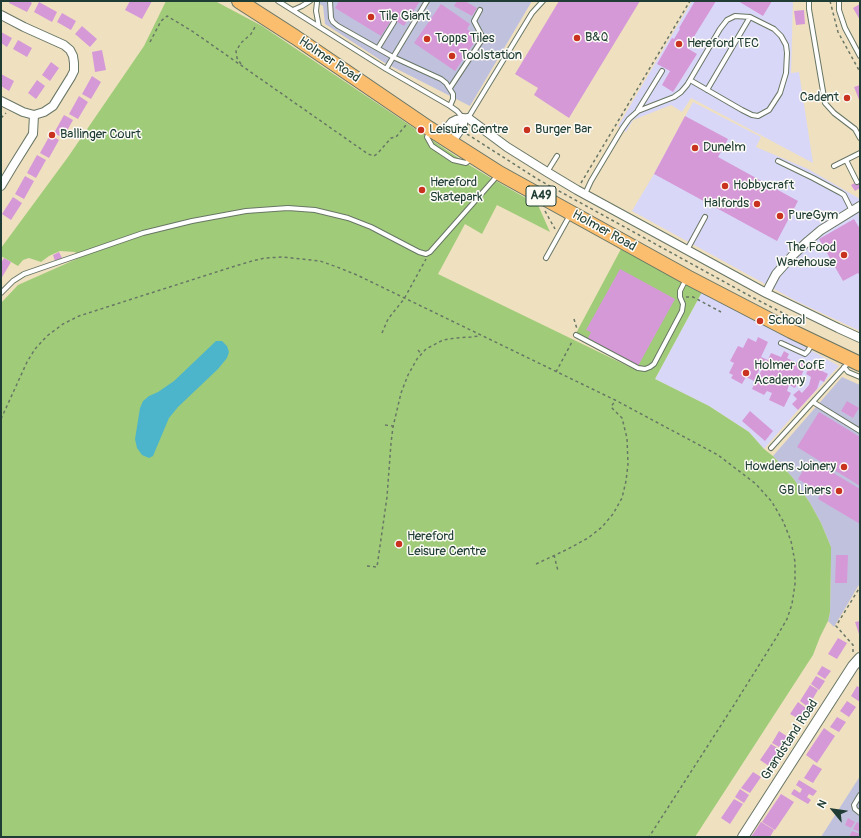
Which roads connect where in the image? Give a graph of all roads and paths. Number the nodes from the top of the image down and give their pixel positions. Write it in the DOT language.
graph roads {
  1 [pos="239,1"];
  2 [pos="278,1"];
  3 [pos="310,1"];
  4 [pos="318,1"];
  5 [pos="330,1"];
  6 [pos="427,1"];
  7 [pos="543,1"];
  8 [pos="690,1"];
  9 [pos="809,1"];
  10 [pos="839,1"];
  11 [pos="293,10"];
  12 [pos="480,10"];
  13 [pos="1,15"];
  14 [pos="750,17"];
  15 [pos="394,22"];
  16 [pos="255,27"];
  17 [pos="318,27"];
  18 [pos="150,42"];
  19 [pos="378,48"];
  20 [pos="860,56"];
  21 [pos="393,57"];
  22 [pos="242,66"];
  23 [pos="386,69"];
  24 [pos="662,72"];
  25 [pos="690,80"];
  26 [pos="450,88"];
  27 [pos="707,90"];
  28 [pos="1,101"];
  29 [pos="450,106"];
  30 [pos="638,111"];
  31 [pos="34,115"];
  32 [pos="412,117"];
  33 [pos="465,118"];
  34 [pos="460,130"];
  35 [pos="441,136"];
  36 [pos="860,138"];
  37 [pos="860,153"];
  38 [pos="557,156"];
  39 [pos="473,157"];
  40 [pos="846,160"];
  41 [pos="778,161"];
  42 [pos="834,166"];
  43 [pos="547,172"];
  44 [pos="499,173"];
  45 [pos="857,182"];
  46 [pos="1,186"];
  47 [pos="577,190"];
  48 [pos="585,194"];
  49 [pos="857,209"];
  50 [pos="545,211"];
  51 [pos="571,213"];
  52 [pos="705,217"];
  53 [pos="558,236"];
  54 [pos="687,250"];
  55 [pos="430,252"];
  56 [pos="546,258"];
  57 [pos="687,277"];
  58 [pos="1,293"];
  59 [pos="766,293"];
  60 [pos="680,297"];
  61 [pos="404,299"];
  62 [pos="721,312"];
  63 [pos="574,319"];
  64 [pos="812,328"];
  65 [pos="382,333"];
  66 [pos="576,335"];
  67 [pos="480,336"];
  68 [pos="860,338"];
  69 [pos="813,342"];
  70 [pos="781,343"];
  71 [pos="418,350"];
  72 [pos="421,354"];
  73 [pos="852,364"];
  74 [pos="556,372"];
  75 [pos="860,378"];
  76 [pos="615,400"];
  77 [pos="813,402"];
  78 [pos="1,419"];
  79 [pos="385,425"];
  80 [pos="393,427"];
  81 [pos="860,430"];
  82 [pos="771,448"];
  83 [pos="554,556"];
  84 [pos="536,564"];
  85 [pos="367,566"];
  86 [pos="558,571"];
  87 [pos="860,587"];
  88 [pos="857,662"];
  89 [pos="860,795"];
  90 [pos="860,813"];
  91 [pos="649,837"];
  92 [pos="743,837"];
  1 -- 32 [label="highway, Holmer Road / A49"];
  2 -- 11 [label="lane"];
  3 -- 4 [label="lane"];
  3 -- 11 [label="lane"];
  4 -- 17 [label="lane"];
  5 -- 19 [label="lane"];
  6 -- 21 [label="lane"];
  7 -- 33 [label="lane"];
  8 -- 47 [label="path"];
  9 -- 36 [label="lane"];
  10 -- 20 [label="lane"];
  11 -- 17 [label="lane"];
  12 -- 26 [label="lane"];
  13 -- 31 [label="street"];
  14 -- 25 [label="lane"];
  14 -- 27 [label="lane"];
  14 -- 27 [label="lane"];
  15 -- 19 [label="lane"];
  16 -- 22 [label="path"];
  17 -- 23 [label="lane"];
  18 -- 22 [label="path"];
  19 -- 21 [label="lane"];
  21 -- 23 [label="lane"];
  21 -- 26 [label="lane"];
  22 -- 32 [label="path"];
  23 -- 29 [label="lane"];
  24 -- 30 [label="lane"];
  25 -- 27 [label="lane"];
  25 -- 30 [label="lane"];
  26 -- 29 [label="lane"];
  28 -- 31 [label="street"];
  29 -- 33 [label="lane"];
  30 -- 48 [label="lane"];
  31 -- 46 [label="street"];
  32 -- 35 [label="highway, Holmer Road / A49"];
  33 -- 34 [label="street"];
  33 -- 35 [label="street"];
  33 -- 43 [label="street"];
  34 -- 35 [label="street"];
  34 -- 64 [label="path"];
  35 -- 39 [label="highway, Holmer Road / A49"];
  35 -- 39 [label="lane"];
  37 -- 40 [label="lane"];
  38 -- 43 [label="lane"];
  39 -- 44 [label="highway, Holmer Road / A49"];
  40 -- 42 [label="lane"];
  40 -- 45 [label="lane"];
  41 -- 49 [label="lane"];
  43 -- 47 [label="street"];
  44 -- 51 [label="highway, Holmer Road / A49"];
  44 -- 55 [label="lane"];
  47 -- 48 [label="street"];
  48 -- 54 [label="street"];
  49 -- 59 [label="street"];
  50 -- 53 [label="path"];
  51 -- 53 [label="lane"];
  51 -- 57 [label="highway, Holmer Road / A49"];
  52 -- 54 [label="lane"];
  53 -- 56 [label="lane"];
  54 -- 59 [label="street"];
  55 -- 58 [label="lane"];
  55 -- 61 [label="path"];
  57 -- 60 [label="lane"];
  57 -- 69 [label="highway, Holmer Road / A49"];
  59 -- 68 [label="street"];
  60 -- 62 [label="path"];
  60 -- 66 [label="lane"];
  61 -- 65 [label="path"];
  61 -- 67 [label="path"];
  61 -- 78 [label="path"];
  63 -- 66 [label="path"];
  66 -- 74 [label="path"];
  67 -- 72 [label="path"];
  67 -- 74 [label="path"];
  69 -- 70 [label="lane"];
  69 -- 73 [label="highway, Holmer Road / A49"];
  71 -- 72 [label="path"];
  72 -- 80 [label="path"];
  73 -- 75 [label="lane"];
  73 -- 77 [label="lane"];
  74 -- 76 [label="path"];
  76 -- 83 [label="path"];
  76 -- 91 [label="path"];
  77 -- 81 [label="lane"];
  77 -- 82 [label="lane"];
  79 -- 80 [label="path"];
  80 -- 85 [label="path"];
  83 -- 84 [label="path"];
  83 -- 86 [label="path"];
  87 -- 88 [label="path"];
  88 -- 92 [label="street, Grandstand Road"];
  89 -- 90 [label="lane"];
}
